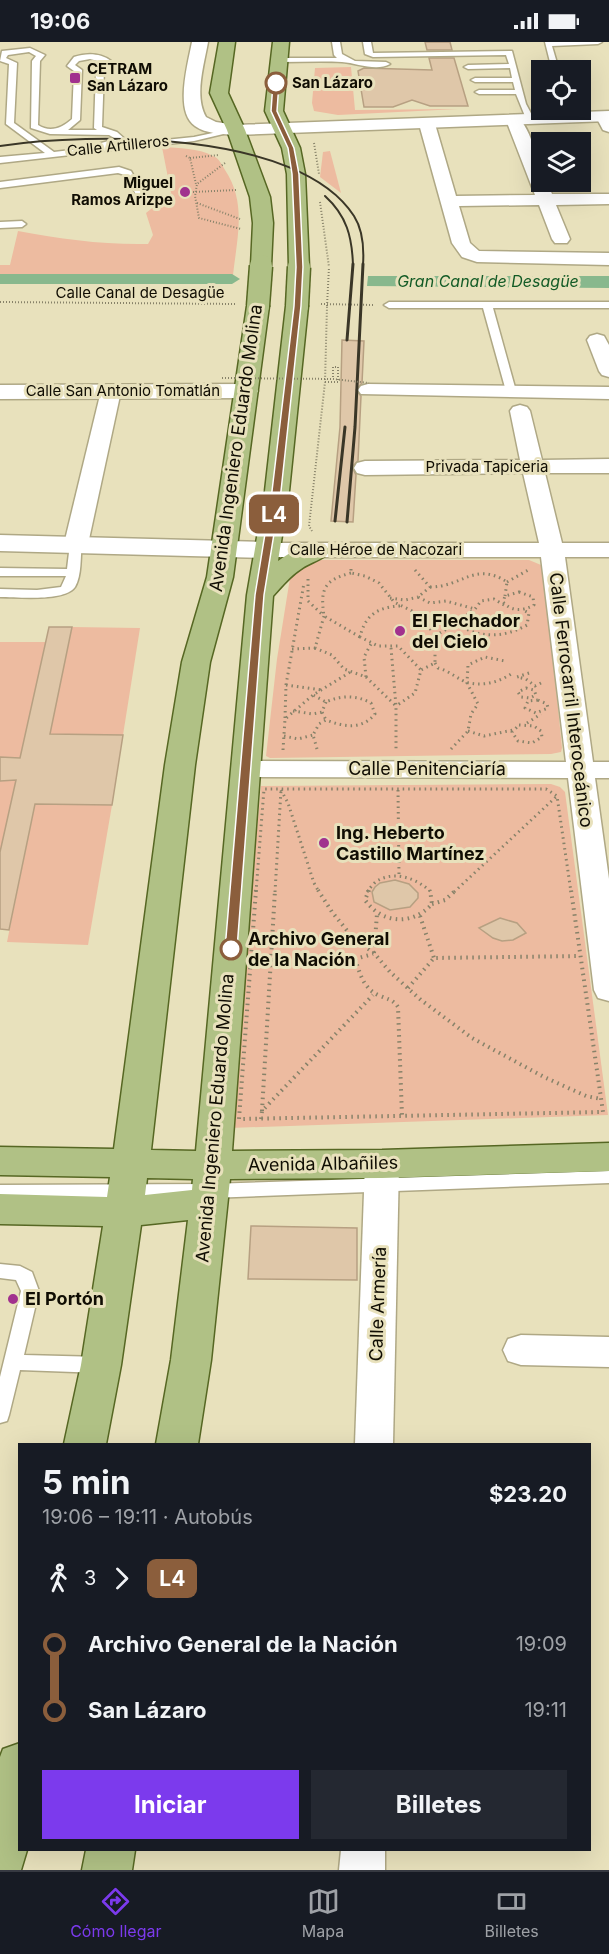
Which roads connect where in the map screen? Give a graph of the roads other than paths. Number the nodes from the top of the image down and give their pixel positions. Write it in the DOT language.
graph roads {
  1 [pos="200,42"];
  2 [pos="227,42"];
  3 [pos="243,42"];
  4 [pos="280,42"];
  5 [pos="336,42"];
  6 [pos="366,42"];
  7 [pos="598,42"];
  8 [pos="438,54"];
  9 [pos="279,60"];
  10 [pos="346,60"];
  11 [pos="553,60"];
  12 [pos="513,66"];
  13 [pos="468,67"];
  14 [pos="475,80"];
  15 [pos="516,80"];
  16 [pos="479,92"];
  17 [pos="519,92"];
  18 [pos="274,111"];
  19 [pos="591,116"];
  20 [pos="531,119"];
  21 [pos="522,120"];
  22 [pos="607,120"];
  23 [pos="232,123"];
  24 [pos="427,124"];
  25 [pos="358,127"];
  26 [pos="283,129"];
  27 [pos="51,132"];
  28 [pos="114,134"];
  29 [pos="82,150"];
  30 [pos="51,153"];
  31 [pos="0,160"];
  32 [pos="0,185"];
  33 [pos="141,196"];
  34 [pos="547,199"];
  35 [pos="609,199"];
  36 [pos="450,201"];
  37 [pos="22,224"];
  38 [pos="0,225"];
  39 [pos="561,239"];
  40 [pos="609,259"];
  41 [pos="389,305"];
  42 [pos="487,305"];
  43 [pos="609,305"];
  44 [pos="597,340"];
  45 [pos="609,371"];
  46 [pos="368,386"];
  47 [pos="247,391"];
  48 [pos="0,392"];
  49 [pos="111,392"];
  50 [pos="609,393"];
  51 [pos="516,401"];
  52 [pos="534,466"];
  53 [pos="609,466"];
  54 [pos="365,468"];
  55 [pos="277,491"];
  56 [pos="315,542"];
  57 [pos="0,543"];
  58 [pos="76,544"];
  59 [pos="225,549"];
  60 [pos="268,550"];
  61 [pos="609,550"];
  62 [pos="540,562"];
  63 [pos="0,572"];
  64 [pos="71,573"];
  65 [pos="0,592"];
  66 [pos="260,595"];
  67 [pos="246,769"];
  68 [pos="579,770"];
  69 [pos="609,770"];
  70 [pos="609,990"];
  71 [pos="609,1157"];
  72 [pos="0,1161"];
  73 [pos="382,1174"];
  74 [pos="609,1177"];
  75 [pos="211,1186"];
  76 [pos="127,1189"];
  77 [pos="0,1192"];
  78 [pos="0,1209"];
  79 [pos="0,1271"];
  80 [pos="521,1350"];
  81 [pos="609,1352"];
  82 [pos="13,1362"];
  83 [pos="101,1365"];
  84 [pos="4,1382"];
  85 [pos="0,1415"];
  86 [pos="85,1443"];
  87 [pos="177,1443"];
  88 [pos="374,1443"];
  89 [pos="18,1776"];
  90 [pos="111,1851"];
  91 [pos="363,1851"];
  92 [pos="0,1861"];
  93 [pos="107,1870"];
  94 [pos="362,1870"];
  1 -- 23 [label="street"];
  2 -- 23 [label="main road, Avenida Ingeniero Eduardo Molina"];
  3 -- 23 [label="main road"];
  4 -- 9 [label="main road"];
  5 -- 10 [label="lane"];
  6 -- 8 [label="lane"];
  7 -- 11 [label="lane"];
  8 -- 10 [label="lane"];
  8 -- 12 [label="lane"];
  9 -- 10 [label="lane"];
  9 -- 18 [label="main road"];
  12 -- 13 [label="lane"];
  12 -- 15 [label="lane"];
  14 -- 15 [label="lane"];
  15 -- 17 [label="lane"];
  16 -- 17 [label="lane"];
  17 -- 21 [label="lane"];
  18 -- 25 [label="street"];
  18 -- 26 [label="main road, Avenida Ingeniero Eduardo Molina"];
  19 -- 22 [label="street"];
  20 -- 21 [label="street"];
  21 -- 24 [label="street"];
  21 -- 34 [label="street"];
  23 -- 26 [label="street"];
  23 -- 29 [label="lane, Calle Artilleros"];
  23 -- 47 [label="main road, Avenida Ingeniero Eduardo Molina, bridge"];
  24 -- 25 [label="street"];
  24 -- 36 [label="street"];
  25 -- 26 [label="street"];
  26 -- 55 [label="main road, Avenida Ingeniero Eduardo Molina, bridge"];
  27 -- 28 [label="lane"];
  27 -- 28 [label="lane"];
  27 -- 30 [label="lane"];
  28 -- 29 [label="lane"];
  29 -- 30 [label="lane, Calle Artilleros"];
  30 -- 31 [label="lane, Calle Artilleros"];
  32 -- 33 [label="lane"];
  34 -- 35 [label="street"];
  34 -- 36 [label="street"];
  34 -- 39 [label="street"];
  36 -- 40 [label="street"];
  37 -- 38 [label="lane"];
  41 -- 42 [label="lane"];
  42 -- 43 [label="lane"];
  42 -- 51 [label="lane"];
  44 -- 45 [label="street"];
  46 -- 51 [label="street"];
  47 -- 49 [label="street, Calle San Antonio Tomatlán"];
  47 -- 59 [label="main road, Avenida Ingeniero Eduardo Molina"];
  48 -- 49 [label="street, Calle San Antonio Tomatlán"];
  49 -- 58 [label="street"];
  50 -- 51 [label="street"];
  51 -- 52 [label="street, Calle Ferrocarril Interoceánico"];
  52 -- 53 [label="street, Privada Tapiceria"];
  52 -- 54 [label="street, Privada Tapiceria"];
  52 -- 62 [label="street, Calle Ferrocarril Interoceánico"];
  55 -- 56 [label="main road"];
  55 -- 60 [label="main road, Avenida Ingeniero Eduardo Molina"];
  56 -- 60 [label="street, Calle Héroe de Nacozari"];
  56 -- 62 [label="street, Calle Héroe de Nacozari"];
  56 -- 66 [label="main road"];
  57 -- 58 [label="street, Calle Héroe de Nacozari"];
  58 -- 59 [label="street, Calle Héroe de Nacozari"];
  58 -- 64 [label="lane"];
  59 -- 60 [label="street, Calle Héroe de Nacozari"];
  59 -- 76 [label="main road, Avenida Ingeniero Eduardo Molina"];
  60 -- 66 [label="main road, Avenida Ingeniero Eduardo Molina"];
  61 -- 62 [label="street, Calle Héroe de Nacozari"];
  62 -- 68 [label="street, Calle Ferrocarril Interoceánico"];
  63 -- 64 [label="lane"];
  64 -- 65 [label="lane"];
  66 -- 67 [label="main road, Avenida Ingeniero Eduardo Molina"];
  67 -- 68 [label="street, Calle Penitenciaría"];
  67 -- 75 [label="main road, Avenida Ingeniero Eduardo Molina"];
  68 -- 69 [label="street, Calle Penitenciaría"];
  68 -- 70 [label="street, Calle Ferrocarril Interoceánico"];
  71 -- 73 [label="main road, Avenida Albañiles"];
  72 -- 76 [label="main road, Avenida Albañiles"];
  73 -- 74 [label="lane"];
  73 -- 75 [label="main road, Avenida Albañiles"];
  73 -- 88 [label="street, Calle Armería"];
  75 -- 76 [label="main road, Avenida Albañiles"];
  75 -- 76 [label="main road, Avenida Albañiles"];
  75 -- 87 [label="main road, Avenida Ingeniero Eduardo Molina"];
  76 -- 77 [label="lane"];
  76 -- 78 [label="main road, Avenida Albañiles"];
  76 -- 83 [label="main road, Avenida Ingeniero Eduardo Molina"];
  79 -- 82 [label="lane"];
  80 -- 81 [label="street"];
  82 -- 83 [label="lane"];
  82 -- 84 [label="lane"];
  83 -- 86 [label="main road, Avenida Ingeniero Eduardo Molina"];
  84 -- 85 [label="lane"];
  89 -- 92 [label="main road"];
  90 -- 93 [label="main road"];
  91 -- 94 [label="street"];
}
